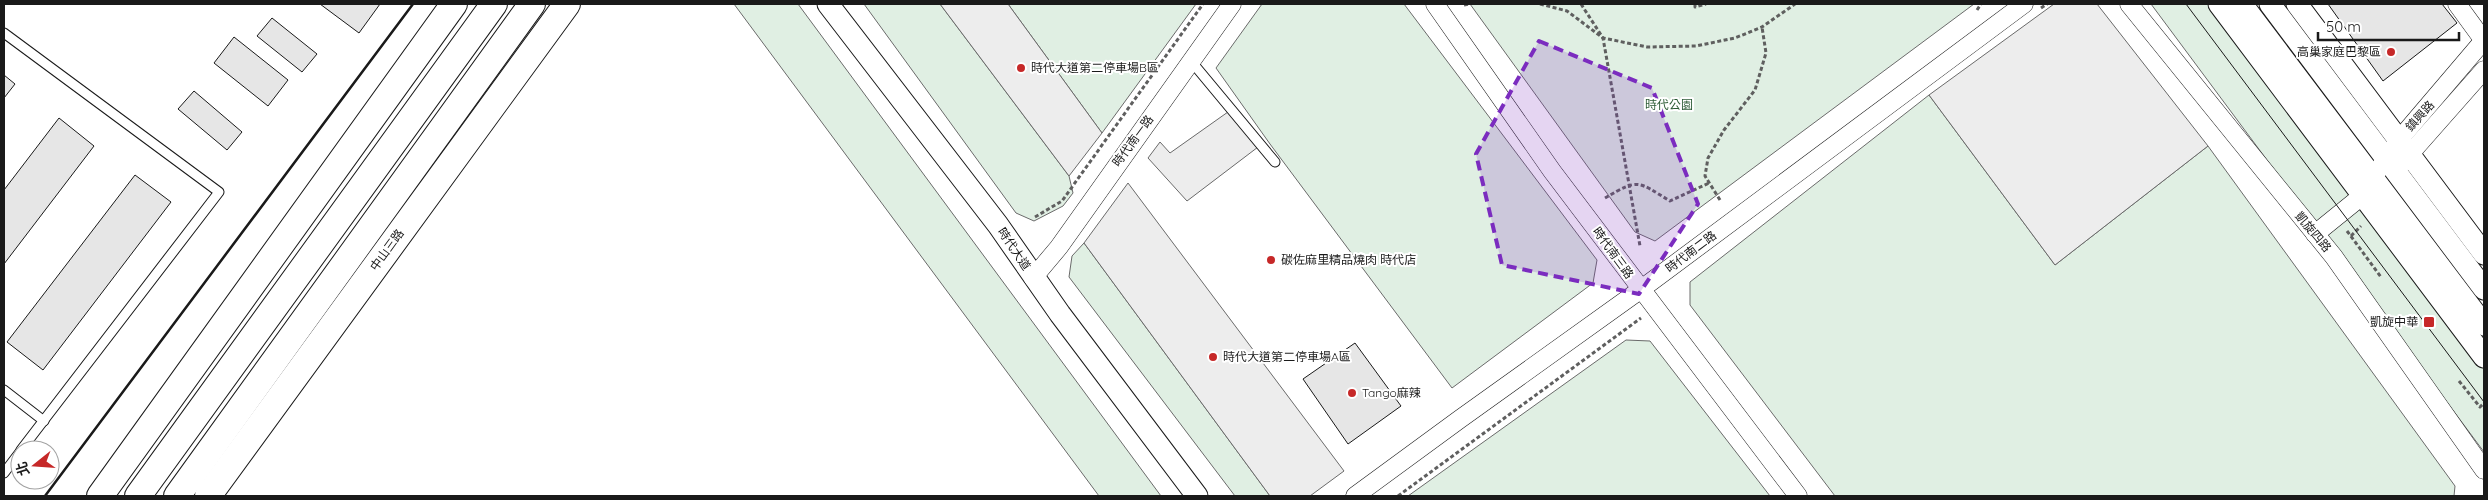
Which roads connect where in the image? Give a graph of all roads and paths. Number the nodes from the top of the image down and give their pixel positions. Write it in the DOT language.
graph roads {
  1 [pos="454,4"];
  2 [pos="494,4"];
  3 [pos="532,4"];
  4 [pos="566,4"];
  5 [pos="828,4"];
  6 [pos="1203,4"];
  7 [pos="1232,4"];
  8 [pos="1435,4"];
  9 [pos="1540,4"];
  10 [pos="1581,4"];
  11 [pos="1695,4"];
  12 [pos="1706,4"];
  13 [pos="1795,4"];
  14 [pos="1981,4"];
  15 [pos="2024,4"];
  16 [pos="2129,4"];
  17 [pos="2219,4"];
  18 [pos="2242,4"];
  19 [pos="2270,4"];
  20 [pos="2297,4"];
  21 [pos="2457,4"];
  22 [pos="1977,10"];
  23 [pos="1762,27"];
  24 [pos="4,33"];
  25 [pos="1603,38"];
  26 [pos="2484,40"];
  27 [pos="1191,61"];
  28 [pos="2484,70"];
  29 [pos="2404,148"];
  30 [pos="1275,162"];
  31 [pos="2390,164"];
  32 [pos="1708,183"];
  33 [pos="1628,185"];
  34 [pos="2371,185"];
  35 [pos="1605,198"];
  36 [pos="1720,200"];
  37 [pos="1035,217"];
  38 [pos="2315,234"];
  39 [pos="2359,245"];
  40 [pos="1640,246"];
  41 [pos="2484,254"];
  42 [pos="2381,277"];
  43 [pos="1034,278"];
  44 [pos="2484,289"];
  45 [pos="1640,290"];
  46 [pos="1640,318"];
  47 [pos="2484,325"];
  48 [pos="2484,357"];
  49 [pos="2459,381"];
  50 [pos="4,390"];
  51 [pos="2484,403"];
  52 [pos="44,421"];
  53 [pos="29,440"];
  54 [pos="2484,470"];
  55 [pos="100,496"];
  56 [pos="138,496"];
  57 [pos="177,496"];
  58 [pos="208,496"];
  59 [pos="1197,496"];
  60 [pos="1356,496"];
  61 [pos="1398,496"];
  62 [pos="1798,496"];
  1 -- 55 [label="main road"];
  2 -- 56 [label="main road"];
  3 -- 57 [label="main road"];
  4 -- 58 [label="main road, 中山三路"];
  5 -- 43 [label="street, 時代大道"];
  6 -- 37 [label="path"];
  7 -- 27 [label="street, 時代南一路"];
  8 -- 45 [label="street, 時代南三路"];
  9 -- 25 [label="path"];
  10 -- 25 [label="path"];
  11 -- 12 [label="path"];
  13 -- 23 [label="path"];
  14 -- 22 [label="path"];
  15 -- 45 [label="street, 時代南二路"];
  16 -- 38 [label="street, 凱旋四路"];
  17 -- 34 [label="street"];
  18 -- 34 [label="street"];
  19 -- 31 [label="street"];
  20 -- 29 [label="street"];
  21 -- 26 [label="street"];
  23 -- 25 [label="path"];
  23 -- 32 [label="path"];
  24 -- 52 [label="lane"];
  25 -- 33 [label="path"];
  26 -- 29 [label="street, 鎮興路"];
  27 -- 30 [label="lane"];
  27 -- 43 [label="street, 時代南一路"];
  28 -- 29 [label="street, 鎮興路"];
  29 -- 31 [label="street, 鎮興路"];
  29 -- 41 [label="street"];
  31 -- 34 [label="street, 鎮興路"];
  31 -- 44 [label="street"];
  32 -- 33 [label="path"];
  32 -- 36 [label="path"];
  33 -- 35 [label="path"];
  33 -- 40 [label="path"];
  34 -- 38 [label="street, 鎮興路"];
  34 -- 47 [label="street"];
  34 -- 48 [label="street"];
  38 -- 54 [label="street, 凱旋四路"];
  39 -- 42 [label="path"];
  43 -- 59 [label="street, 時代大道"];
  45 -- 60 [label="street, 時代南二路"];
  45 -- 62 [label="street, 時代南三路"];
  46 -- 61 [label="path"];
  49 -- 51 [label="path"];
  50 -- 52 [label="lane"];
  52 -- 53 [label="lane"];
}
